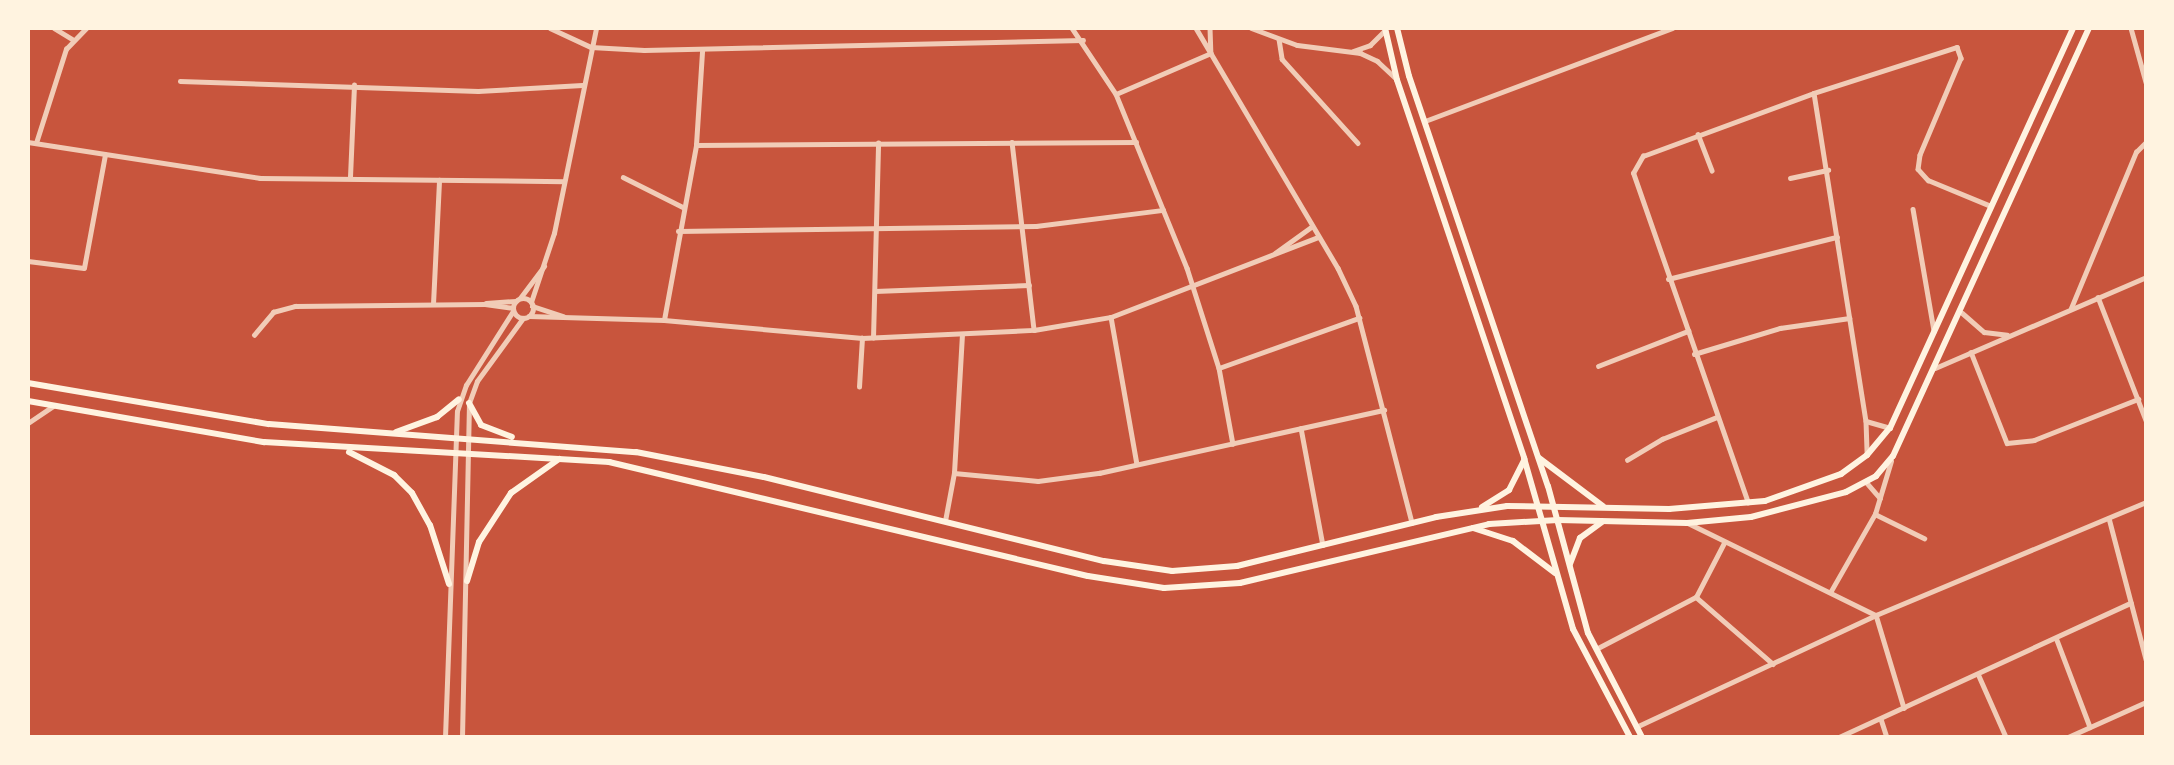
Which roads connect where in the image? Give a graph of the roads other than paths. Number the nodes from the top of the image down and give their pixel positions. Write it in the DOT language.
graph roads {
  1 [pos="54,28"];
  2 [pos="86,28"];
  3 [pos="550,28"];
  4 [pos="596,28"];
  5 [pos="1072,28"];
  6 [pos="1196,28"];
  7 [pos="1210,28"];
  8 [pos="1251,28"];
  9 [pos="1261,28"];
  10 [pos="1397,28"];
  11 [pos="1672,28"];
  12 [pos="2073,28"];
  13 [pos="2089,28"];
  14 [pos="2131,28"];
  15 [pos="1385,29"];
  16 [pos="1269,35"];
  17 [pos="72,39"];
  18 [pos="1279,39"];
  19 [pos="1083,40"];
  20 [pos="591,47"];
  21 [pos="702,50"];
  22 [pos="1350,51"];
  23 [pos="1211,53"];
  24 [pos="1397,80"];
  25 [pos="180,81"];
  26 [pos="2146,82"];
  27 [pos="354,85"];
  28 [pos="582,85"];
  29 [pos="1814,93"];
  30 [pos="1116,94"];
  31 [pos="1424,122"];
  32 [pos="1698,134"];
  33 [pos="28,142"];
  34 [pos="1012,142"];
  35 [pos="1136,142"];
  36 [pos="2146,142"];
  37 [pos="36,143"];
  38 [pos="878,143"];
  39 [pos="1358,143"];
  40 [pos="2022,143"];
  41 [pos="696,145"];
  42 [pos="2035,149"];
  43 [pos="105,155"];
  44 [pos="1712,170"];
  45 [pos="1828,170"];
  46 [pos="350,177"];
  47 [pos="623,177"];
  48 [pos="1790,178"];
  49 [pos="439,180"];
  50 [pos="564,181"];
  51 [pos="1993,206"];
  52 [pos="683,207"];
  53 [pos="1913,209"];
  54 [pos="1163,210"];
  55 [pos="1023,225"];
  56 [pos="876,227"];
  57 [pos="1311,227"];
  58 [pos="678,231"];
  59 [pos="1318,237"];
  60 [pos="1837,237"];
  61 [pos="1272,256"];
  62 [pos="28,261"];
  63 [pos="544,266"];
  64 [pos="2146,277"];
  65 [pos="1668,279"];
  66 [pos="1029,285"];
  67 [pos="1194,287"];
  68 [pos="874,291"];
  69 [pos="2098,297"];
  70 [pos="518,300"];
  71 [pos="433,304"];
  72 [pos="485,304"];
  73 [pos="531,304"];
  74 [pos="2071,308"];
  75 [pos="513,310"];
  76 [pos="1962,313"];
  77 [pos="564,316"];
  78 [pos="526,317"];
  79 [pos="1111,317"];
  80 [pos="1359,317"];
  81 [pos="1849,318"];
  82 [pos="664,320"];
  83 [pos="1034,330"];
  84 [pos="1688,331"];
  85 [pos="254,335"];
  86 [pos="962,335"];
  87 [pos="1935,335"];
  88 [pos="2007,335"];
  89 [pos="862,338"];
  90 [pos="873,338"];
  91 [pos="1970,351"];
  92 [pos="1694,354"];
  93 [pos="1598,366"];
  94 [pos="1219,368"];
  95 [pos="1935,368"];
  96 [pos="28,383"];
  97 [pos="859,387"];
  98 [pos="459,399"];
  99 [pos="2138,399"];
  100 [pos="28,401"];
  101 [pos="469,403"];
  102 [pos="53,406"];
  103 [pos="1384,410"];
  104 [pos="1717,417"];
  105 [pos="2146,420"];
  106 [pos="1866,421"];
  107 [pos="28,423"];
  108 [pos="1301,428"];
  109 [pos="1890,428"];
  110 [pos="393,433"];
  111 [pos="454,437"];
  112 [pos="468,438"];
  113 [pos="520,440"];
  114 [pos="1233,444"];
  115 [pos="344,449"];
  116 [pos="453,454"];
  117 [pos="468,454"];
  118 [pos="1867,455"];
  119 [pos="1893,456"];
  120 [pos="1539,457"];
  121 [pos="560,458"];
  122 [pos="1524,458"];
  123 [pos="1627,460"];
  124 [pos="1137,465"];
  125 [pos="954,473"];
  126 [pos="1867,483"];
  127 [pos="1881,499"];
  128 [pos="2146,502"];
  129 [pos="1748,503"];
  130 [pos="1537,505"];
  131 [pos="1554,505"];
  132 [pos="1605,507"];
  133 [pos="1477,510"];
  134 [pos="1875,514"];
  135 [pos="2109,517"];
  136 [pos="1541,520"];
  137 [pos="1558,520"];
  138 [pos="945,521"];
  139 [pos="1603,521"];
  140 [pos="1412,523"];
  141 [pos="1687,523"];
  142 [pos="1472,527"];
  143 [pos="1924,538"];
  144 [pos="1724,543"];
  145 [pos="1323,545"];
  146 [pos="1569,566"];
  147 [pos="1555,573"];
  148 [pos="467,581"];
  149 [pos="449,584"];
  150 [pos="1831,591"];
  151 [pos="1696,597"];
  152 [pos="2131,603"];
  153 [pos="1876,615"];
  154 [pos="2056,640"];
  155 [pos="1595,649"];
  156 [pos="2146,659"];
  157 [pos="1773,664"];
  158 [pos="1979,676"];
  159 [pos="2146,702"];
  160 [pos="1904,708"];
  161 [pos="1881,719"];
  162 [pos="1636,727"];
  163 [pos="2090,727"];
  164 [pos="445,737"];
  165 [pos="463,737"];
  166 [pos="1630,737"];
  167 [pos="1642,737"];
  168 [pos="1839,737"];
  169 [pos="1887,737"];
  170 [pos="2006,737"];
  171 [pos="2068,737"];
  1 -- 17 [label="street"];
  2 -- 17 [label="street"];
  3 -- 20 [label="street"];
  4 -- 20 [label="street"];
  5 -- 19 [label="street"];
  6 -- 23 [label="street"];
  7 -- 23 [label="street"];
  8 -- 16 [label="street"];
  9 -- 16 [label="street"];
  10 -- 31 [label="main road"];
  11 -- 31 [label="street"];
  12 -- 40 [label="main road"];
  13 -- 42 [label="main road"];
  14 -- 26 [label="street"];
  15 -- 22 [label="street"];
  15 -- 24 [label="main road"];
  16 -- 18 [label="street"];
  17 -- 37 [label="street"];
  18 -- 22 [label="street"];
  18 -- 39 [label="street"];
  19 -- 21 [label="street"];
  19 -- 30 [label="street"];
  20 -- 21 [label="street"];
  20 -- 28 [label="street"];
  21 -- 41 [label="street"];
  22 -- 24 [label="street"];
  23 -- 30 [label="street"];
  23 -- 57 [label="street"];
  24 -- 122 [label="main road"];
  25 -- 27 [label="street"];
  27 -- 28 [label="street"];
  27 -- 46 [label="street"];
  28 -- 50 [label="street"];
  29 -- 32 [label="street"];
  29 -- 45 [label="street"];
  29 -- 51 [label="street"];
  30 -- 35 [label="street"];
  31 -- 120 [label="main road"];
  32 -- 44 [label="street"];
  32 -- 65 [label="street"];
  33 -- 37 [label="street"];
  34 -- 35 [label="street"];
  34 -- 38 [label="street"];
  34 -- 55 [label="street"];
  35 -- 54 [label="street"];
  36 -- 74 [label="street"];
  37 -- 43 [label="street"];
  38 -- 41 [label="street"];
  38 -- 56 [label="street"];
  40 -- 42 [label="main road"];
  40 -- 51 [label="main road"];
  41 -- 52 [label="street"];
  42 -- 76 [label="main road"];
  43 -- 46 [label="street"];
  43 -- 62 [label="street"];
  45 -- 48 [label="street"];
  45 -- 60 [label="street"];
  46 -- 49 [label="street"];
  47 -- 52 [label="street"];
  49 -- 50 [label="street"];
  49 -- 71 [label="street"];
  50 -- 63 [label="street"];
  51 -- 87 [label="main road"];
  52 -- 58 [label="street"];
  53 -- 87 [label="street"];
  54 -- 55 [label="street"];
  54 -- 67 [label="street"];
  55 -- 56 [label="street"];
  55 -- 66 [label="street"];
  56 -- 58 [label="street"];
  56 -- 68 [label="street"];
  57 -- 59 [label="street"];
  57 -- 61 [label="street"];
  58 -- 82 [label="street"];
  59 -- 61 [label="street"];
  59 -- 80 [label="street"];
  60 -- 65 [label="street"];
  60 -- 81 [label="street"];
  61 -- 67 [label="street"];
  63 -- 70 [label="street"];
  63 -- 73 [label="street"];
  64 -- 69 [label="street"];
  65 -- 84 [label="street"];
  66 -- 68 [label="street"];
  66 -- 83 [label="street"];
  67 -- 79 [label="street"];
  67 -- 94 [label="street"];
  68 -- 90 [label="street"];
  69 -- 74 [label="street"];
  69 -- 99 [label="street"];
  70 -- 72 [label="street"];
  70 -- 73 [label="street"];
  70 -- 75 [label="street"];
  71 -- 72 [label="street"];
  71 -- 85 [label="street"];
  72 -- 75 [label="street"];
  73 -- 77 [label="street"];
  73 -- 78 [label="street"];
  74 -- 88 [label="street"];
  75 -- 78 [label="street"];
  75 -- 98 [label="street"];
  76 -- 88 [label="street"];
  76 -- 95 [label="main road"];
  77 -- 78 [label="street"];
  77 -- 82 [label="street"];
  78 -- 101 [label="street"];
  79 -- 83 [label="street"];
  79 -- 124 [label="street"];
  80 -- 94 [label="street"];
  80 -- 103 [label="street"];
  81 -- 92 [label="street"];
  81 -- 106 [label="street"];
  82 -- 89 [label="street"];
  83 -- 86 [label="street"];
  84 -- 92 [label="street"];
  84 -- 93 [label="street"];
  86 -- 90 [label="street"];
  86 -- 125 [label="street"];
  87 -- 109 [label="main road"];
  88 -- 91 [label="street"];
  89 -- 90 [label="street"];
  89 -- 97 [label="street"];
  91 -- 95 [label="street"];
  91 -- 99 [label="street"];
  92 -- 104 [label="street"];
  94 -- 114 [label="street"];
  95 -- 119 [label="main road"];
  96 -- 110 [label="main road"];
  98 -- 110 [label="main road"];
  98 -- 111 [label="street"];
  99 -- 105 [label="street"];
  100 -- 102 [label="main road"];
  101 -- 112 [label="street"];
  101 -- 113 [label="main road"];
  102 -- 107 [label="street"];
  102 -- 115 [label="main road"];
  103 -- 108 [label="street"];
  103 -- 140 [label="street"];
  104 -- 123 [label="street"];
  104 -- 129 [label="street"];
  106 -- 109 [label="street"];
  106 -- 118 [label="street"];
  108 -- 114 [label="street"];
  108 -- 145 [label="street"];
  109 -- 118 [label="main road"];
  110 -- 111 [label="main road"];
  111 -- 112 [label="main road"];
  111 -- 116 [label="street"];
  112 -- 113 [label="main road"];
  112 -- 117 [label="street"];
  113 -- 138 [label="main road"];
  114 -- 124 [label="street"];
  115 -- 116 [label="main road"];
  115 -- 149 [label="main road"];
  116 -- 117 [label="main road"];
  116 -- 149 [label="street"];
  117 -- 121 [label="main road"];
  117 -- 148 [label="street"];
  118 -- 129 [label="main road"];
  119 -- 126 [label="main road"];
  119 -- 127 [label="street"];
  120 -- 131 [label="main road"];
  120 -- 132 [label="main road"];
  121 -- 142 [label="main road"];
  121 -- 148 [label="main road"];
  122 -- 130 [label="main road"];
  122 -- 133 [label="main road"];
  124 -- 125 [label="street"];
  125 -- 138 [label="street"];
  126 -- 127 [label="street"];
  126 -- 141 [label="main road"];
  127 -- 134 [label="street"];
  128 -- 135 [label="street"];
  129 -- 132 [label="main road"];
  130 -- 131 [label="main road"];
  130 -- 133 [label="main road"];
  130 -- 136 [label="main road"];
  131 -- 132 [label="main road"];
  131 -- 137 [label="main road"];
  133 -- 140 [label="main road"];
  134 -- 143 [label="street"];
  134 -- 150 [label="street"];
  135 -- 152 [label="street"];
  135 -- 153 [label="street"];
  136 -- 137 [label="main road"];
  136 -- 142 [label="main road"];
  136 -- 147 [label="main road"];
  137 -- 139 [label="main road"];
  137 -- 146 [label="main road"];
  138 -- 145 [label="main road"];
  139 -- 141 [label="main road"];
  139 -- 146 [label="main road"];
  140 -- 145 [label="main road"];
  141 -- 144 [label="street"];
  142 -- 147 [label="main road"];
  144 -- 150 [label="street"];
  144 -- 151 [label="street"];
  146 -- 155 [label="main road"];
  147 -- 166 [label="main road"];
  148 -- 165 [label="street"];
  149 -- 164 [label="street"];
  150 -- 153 [label="street"];
  151 -- 155 [label="street"];
  151 -- 157 [label="street"];
  152 -- 154 [label="street"];
  152 -- 156 [label="street"];
  153 -- 157 [label="street"];
  153 -- 160 [label="street"];
  154 -- 158 [label="street"];
  154 -- 163 [label="street"];
  155 -- 162 [label="main road"];
  157 -- 162 [label="street"];
  158 -- 160 [label="street"];
  158 -- 170 [label="street"];
  159 -- 163 [label="street"];
  160 -- 161 [label="street"];
  161 -- 168 [label="street"];
  161 -- 169 [label="street"];
  162 -- 167 [label="main road"];
  163 -- 171 [label="street"];
}
